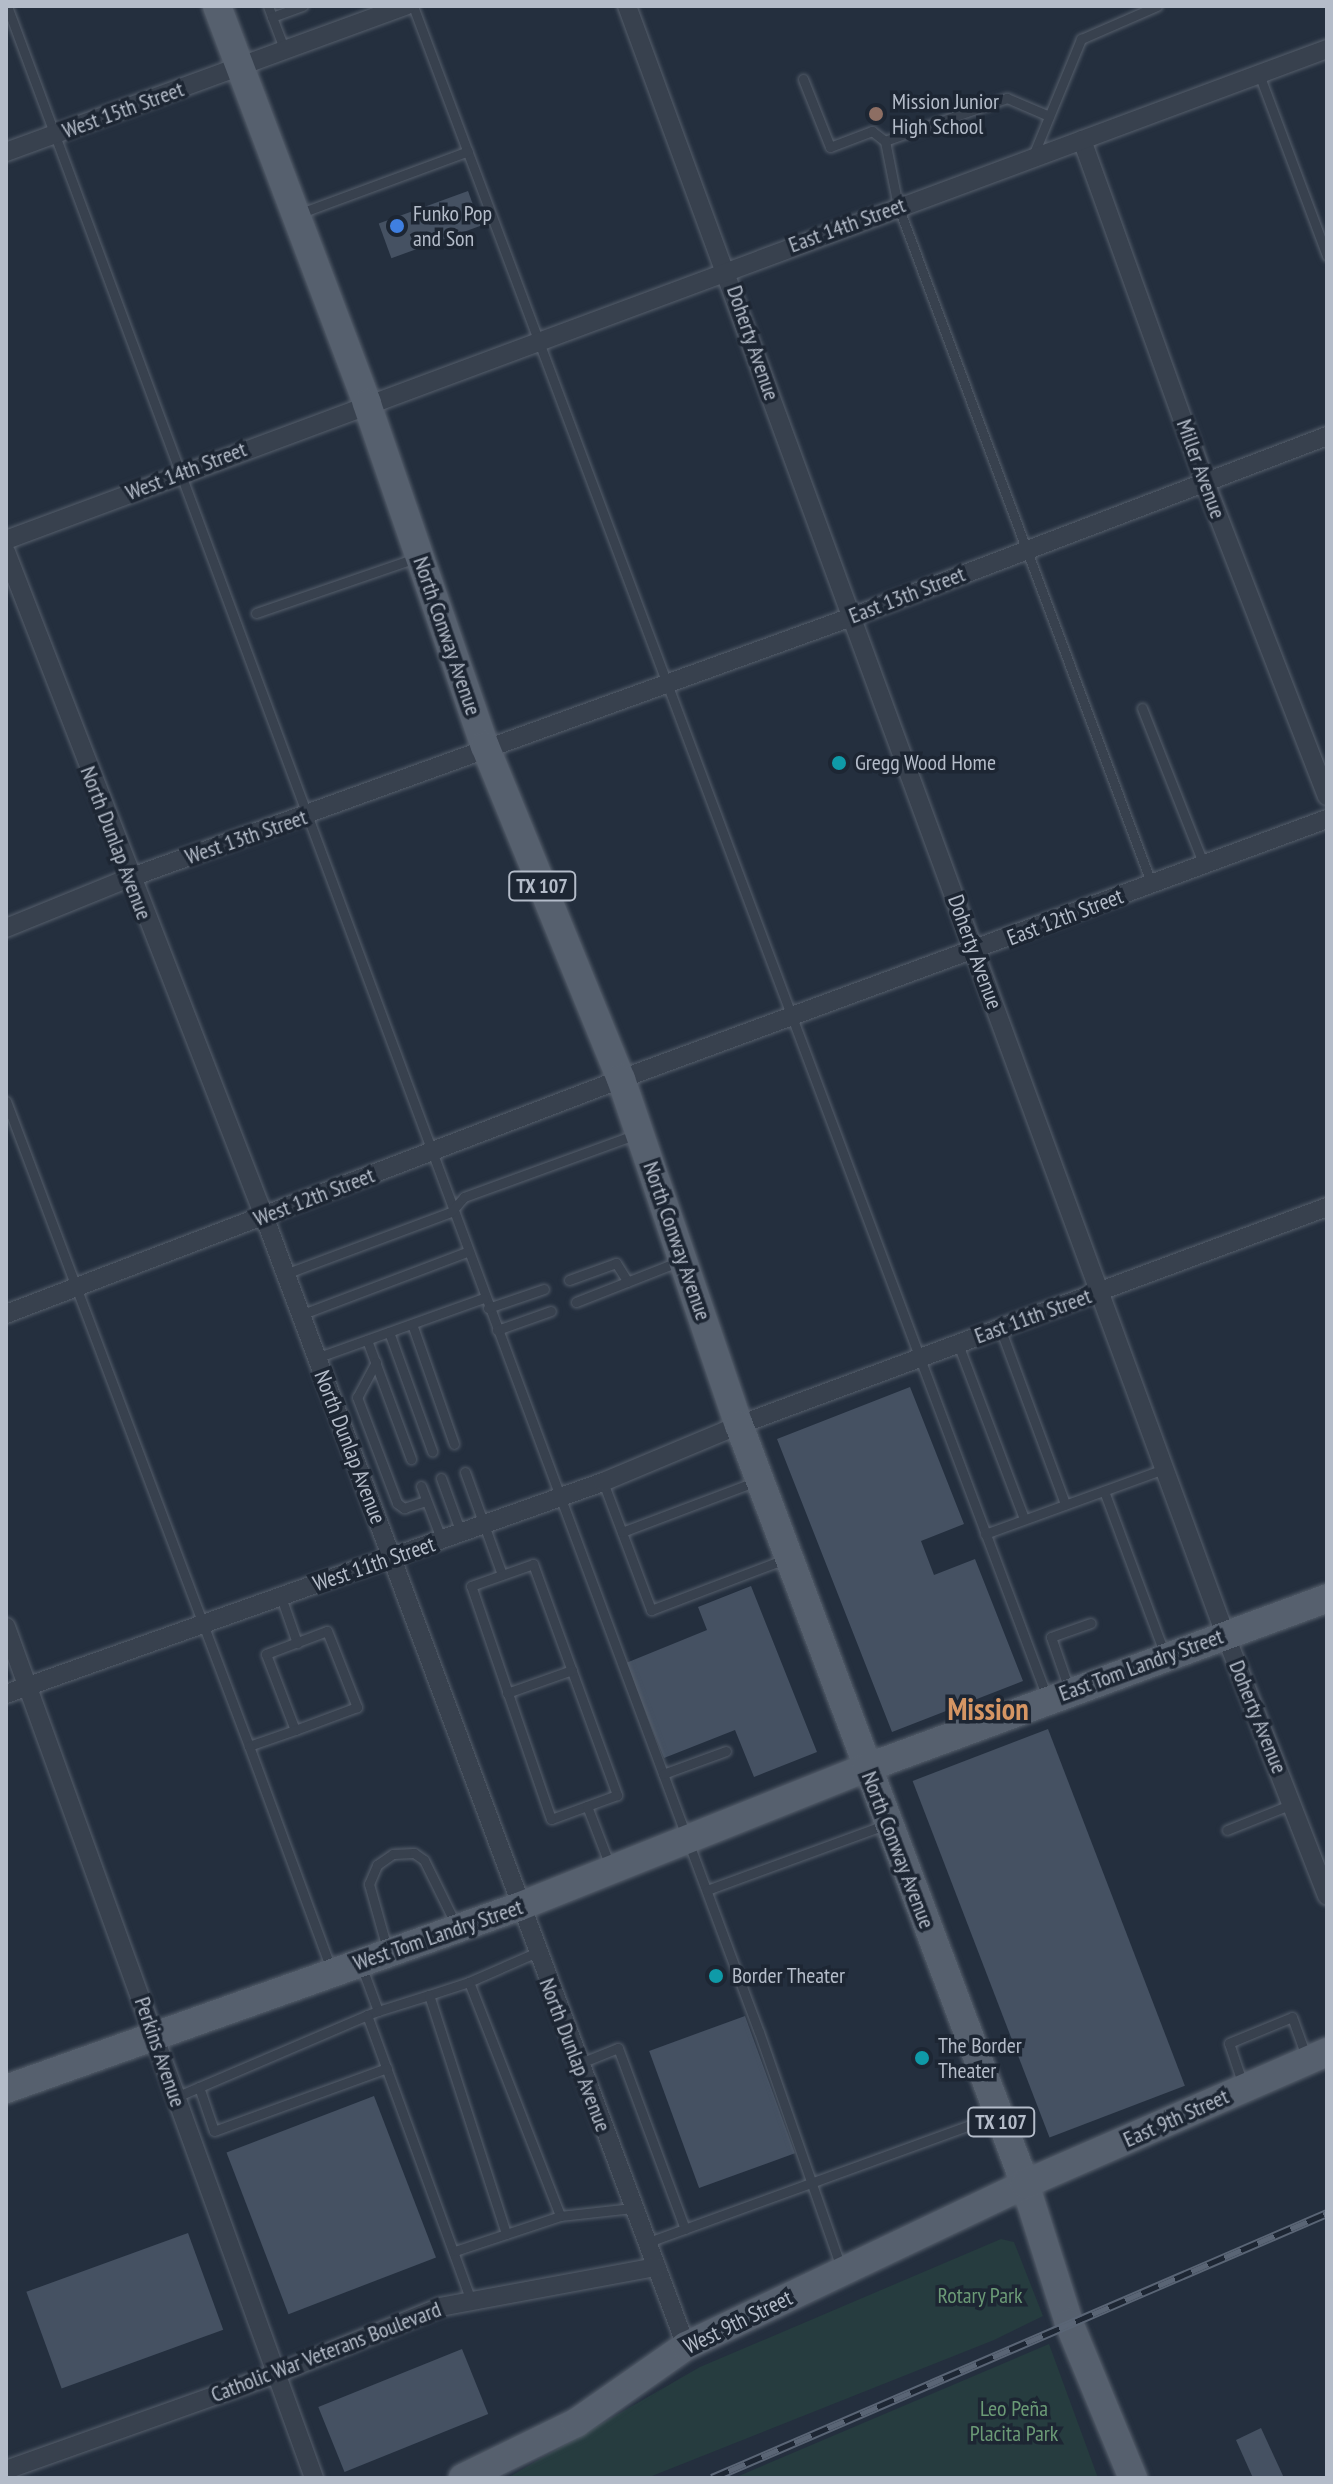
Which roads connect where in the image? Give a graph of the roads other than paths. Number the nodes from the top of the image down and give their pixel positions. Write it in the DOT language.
graph roads {
  1 [pos="7,6"];
  2 [pos="217,6"];
  3 [pos="268,6"];
  4 [pos="303,6"];
  5 [pos="406,6"];
  6 [pos="413,6"];
  7 [pos="627,6"];
  8 [pos="1157,6"];
  9 [pos="378,11"];
  10 [pos="272,17"];
  11 [pos="1327,49"];
  12 [pos="285,51"];
  13 [pos="239,69"];
  14 [pos="1259,74"];
  15 [pos="803,79"];
  16 [pos="1049,116"];
  17 [pos="54,135"];
  18 [pos="1082,140"];
  19 [pos="885,141"];
  20 [pos="468,151"];
  21 [pos="6,152"];
  22 [pos="1032,158"];
  23 [pos="898,206"];
  24 [pos="295,215"];
  25 [pos="1327,256"];
  26 [pos="727,269"];
  27 [pos="539,340"];
  28 [pos="367,404"];
  29 [pos="1327,436"];
  30 [pos="179,474"];
  31 [pos="1205,482"];
  32 [pos="6,540"];
  33 [pos="1029,549"];
  34 [pos="6,552"];
  35 [pos="420,557"];
  36 [pos="256,613"];
  37 [pos="849,618"];
  38 [pos="669,681"];
  39 [pos="1142,708"];
  40 [pos="485,746"];
  41 [pos="1327,796"];
  42 [pos="306,817"];
  43 [pos="1327,819"];
  44 [pos="1204,865"];
  45 [pos="129,878"];
  46 [pos="1152,885"];
  47 [pos="6,928"];
  48 [pos="975,951"];
  49 [pos="793,1017"];
  50 [pos="621,1079"];
  51 [pos="6,1101"];
  52 [pos="640,1133"];
  53 [pos="429,1153"];
  54 [pos="1327,1207"];
  55 [pos="451,1212"];
  56 [pos="264,1216"];
  57 [pos="467,1252"];
  58 [pos="683,1259"];
  59 [pos="285,1274"];
  60 [pos="569,1280"];
  61 [pos="628,1282"];
  62 [pos="74,1289"];
  63 [pos="544,1289"];
  64 [pos="1100,1292"];
  65 [pos="576,1302"];
  66 [pos="486,1303"];
  67 [pos="551,1311"];
  68 [pos="6,1314"];
  69 [pos="300,1315"];
  70 [pos="412,1324"];
  71 [pos="1000,1328"];
  72 [pos="497,1330"];
  73 [pos="389,1332"];
  74 [pos="367,1340"];
  75 [pos="958,1344"];
  76 [pos="316,1358"];
  77 [pos="918,1360"];
  78 [pos="376,1362"];
  79 [pos="739,1425"];
  80 [pos="454,1444"];
  81 [pos="432,1451"];
  82 [pos="411,1459"];
  83 [pos="1166,1468"];
  84 [pos="465,1472"];
  85 [pos="441,1478"];
  86 [pos="760,1480"];
  87 [pos="603,1482"];
  88 [pos="421,1486"];
  89 [pos="1104,1491"];
  90 [pos="560,1498"];
  91 [pos="426,1501"];
  92 [pos="1065,1504"];
  93 [pos="1024,1519"];
  94 [pos="484,1525"];
  95 [pos="622,1532"];
  96 [pos="461,1533"];
  97 [pos="985,1534"];
  98 [pos="442,1541"];
  99 [pos="392,1558"];
  100 [pos="789,1558"];
  101 [pos="502,1575"];
  102 [pos="281,1597"];
  103 [pos="1327,1598"];
  104 [pos="1091,1623"];
  105 [pos="200,1625"];
  106 [pos="6,1627"];
  107 [pos="1225,1634"];
  108 [pos="297,1643"];
  109 [pos="1165,1655"];
  110 [pos="572,1670"];
  111 [pos="30,1685"];
  112 [pos="507,1693"];
  113 [pos="6,1694"];
  114 [pos="1059,1696"];
  115 [pos="295,1730"];
  116 [pos="249,1746"];
  117 [pos="726,1751"];
  118 [pos="866,1768"];
  119 [pos="663,1774"];
  120 [pos="1292,1804"];
  121 [pos="587,1806"];
  122 [pos="887,1824"];
  123 [pos="1227,1830"];
  124 [pos="689,1842"];
  125 [pos="611,1872"];
  126 [pos="707,1890"];
  127 [pos="1327,1896"];
  128 [pos="518,1907"];
  129 [pos="458,1928"];
  130 [pos="388,1953"];
  131 [pos="535,1953"];
  132 [pos="360,1962"];
  133 [pos="332,1972"];
  134 [pos="469,1982"];
  135 [pos="429,1995"];
  136 [pos="378,2011"];
  137 [pos="367,2015"];
  138 [pos="154,2035"];
  139 [pos="1317,2056"];
  140 [pos="578,2064"];
  141 [pos="387,2068"];
  142 [pos="199,2087"];
  143 [pos="1245,2088"];
  144 [pos="6,2089"];
  145 [pos="176,2097"];
  146 [pos="998,2115"];
  147 [pos="808,2184"];
  148 [pos="1025,2184"];
  149 [pos="633,2208"];
  150 [pos="560,2216"];
  151 [pos="685,2229"];
  152 [pos="506,2234"];
  153 [pos="646,2243"];
  154 [pos="455,2251"];
  155 [pos="656,2267"];
  156 [pos="843,2271"];
  157 [pos="470,2298"];
  158 [pos="686,2346"];
  159 [pos="276,2374"];
  160 [pos="6,2470"];
  161 [pos="314,2478"];
  162 [pos="463,2478"];
  163 [pos="1133,2478"];
  1 -- 17 [label="lane"];
  2 -- 13 [label="main road, North Conway Avenue / TX 107"];
  3 -- 10 [label="lane"];
  4 -- 10 [label="lane"];
  5 -- 9 [label="street, West 15th Street"];
  6 -- 20 [label="lane"];
  7 -- 26 [label="street, Doherty Avenue"];
  8 -- 16 [label="lane"];
  9 -- 12 [label="street, West 15th Street"];
  10 -- 12 [label="lane"];
  11 -- 14 [label="street, East 14th Street"];
  12 -- 13 [label="street, West 15th Street"];
  13 -- 17 [label="street, West 15th Street"];
  13 -- 24 [label="main road, North Conway Avenue / TX 107"];
  14 -- 18 [label="street, East 14th Street"];
  14 -- 25 [label="lane"];
  15 -- 19 [label="lane"];
  16 -- 19 [label="lane"];
  16 -- 22 [label="lane"];
  17 -- 21 [label="street, West 15th Street"];
  17 -- 30 [label="lane"];
  18 -- 22 [label="street, East 14th Street"];
  18 -- 31 [label="street, Miller Avenue"];
  19 -- 23 [label="lane"];
  20 -- 24 [label="lane"];
  20 -- 27 [label="lane"];
  22 -- 23 [label="street, East 14th Street"];
  23 -- 26 [label="street, East 14th Street"];
  23 -- 33 [label="lane"];
  24 -- 28 [label="main road, North Conway Avenue / TX 107"];
  26 -- 27 [label="street, East 14th Street"];
  26 -- 37 [label="street, Doherty Avenue"];
  27 -- 28 [label="street, East 14th Street"];
  27 -- 38 [label="lane"];
  28 -- 30 [label="street, West 14th Street"];
  28 -- 35 [label="main road, North Conway Avenue / TX 107"];
  29 -- 31 [label="street, East 13th Street"];
  30 -- 32 [label="street, West 14th Street"];
  30 -- 42 [label="lane"];
  31 -- 33 [label="street, East 13th Street"];
  31 -- 41 [label="street, Miller Avenue"];
  33 -- 37 [label="street, East 13th Street"];
  33 -- 46 [label="lane"];
  34 -- 45 [label="street, North Dunlap Avenue"];
  35 -- 36 [label="lane"];
  35 -- 40 [label="main road, North Conway Avenue / TX 107"];
  37 -- 38 [label="street, East 13th Street"];
  37 -- 48 [label="street, Doherty Avenue"];
  38 -- 40 [label="street, East 13th Street"];
  38 -- 49 [label="lane"];
  39 -- 44 [label="lane"];
  40 -- 42 [label="street, West 13th Street"];
  40 -- 50 [label="main road, North Conway Avenue / TX 107"];
  42 -- 45 [label="street, West 13th Street"];
  42 -- 53 [label="lane"];
  43 -- 44 [label="street, East 12th Street"];
  44 -- 46 [label="street, East 12th Street"];
  45 -- 47 [label="street, West 13th Street"];
  45 -- 56 [label="street, North Dunlap Avenue"];
  46 -- 48 [label="street, East 12th Street"];
  48 -- 49 [label="street, East 12th Street"];
  48 -- 64 [label="street, Doherty Avenue"];
  49 -- 50 [label="street, East 12th Street"];
  49 -- 77 [label="lane"];
  50 -- 52 [label="main road, North Conway Avenue / TX 107"];
  50 -- 53 [label="street, West 12th Street"];
  51 -- 62 [label="lane"];
  52 -- 55 [label="lane"];
  52 -- 58 [label="main road, North Conway Avenue / TX 107"];
  53 -- 55 [label="lane"];
  53 -- 56 [label="street, West 12th Street"];
  54 -- 64 [label="street, East 11th Street"];
  55 -- 57 [label="lane"];
  55 -- 59 [label="lane"];
  56 -- 59 [label="street, North Dunlap Avenue"];
  56 -- 62 [label="street, West 12th Street"];
  57 -- 66 [label="lane"];
  57 -- 69 [label="lane"];
  58 -- 61 [label="lane"];
  58 -- 79 [label="main road, North Conway Avenue / TX 107"];
  59 -- 69 [label="street, North Dunlap Avenue"];
  60 -- 61 [label="lane"];
  61 -- 65 [label="lane"];
  62 -- 68 [label="street, West 12th Street"];
  62 -- 105 [label="lane"];
  63 -- 66 [label="lane"];
  64 -- 71 [label="street, East 11th Street"];
  64 -- 83 [label="street, Doherty Avenue"];
  66 -- 70 [label="lane"];
  66 -- 72 [label="lane"];
  67 -- 72 [label="lane"];
  69 -- 76 [label="street, North Dunlap Avenue"];
  70 -- 73 [label="lane"];
  70 -- 80 [label="lane"];
  71 -- 75 [label="street, East 11th Street"];
  71 -- 92 [label="lane"];
  72 -- 90 [label="lane"];
  73 -- 74 [label="lane"];
  73 -- 81 [label="lane"];
  74 -- 76 [label="lane"];
  74 -- 78 [label="lane"];
  75 -- 77 [label="street, East 11th Street"];
  75 -- 93 [label="lane"];
  76 -- 99 [label="street, North Dunlap Avenue"];
  77 -- 79 [label="street, East 11th Street"];
  77 -- 97 [label="lane"];
  78 -- 82 [label="lane"];
  78 -- 91 [label="lane"];
  79 -- 86 [label="main road, North Conway Avenue / TX 107"];
  79 -- 87 [label="street, West 11th Street"];
  83 -- 89 [label="lane"];
  83 -- 107 [label="street, Doherty Avenue"];
  84 -- 94 [label="lane"];
  85 -- 96 [label="lane"];
  86 -- 95 [label="lane"];
  86 -- 100 [label="main road, North Conway Avenue / TX 107"];
  87 -- 90 [label="street, West 11th Street"];
  87 -- 95 [label="lane"];
  88 -- 91 [label="lane"];
  89 -- 92 [label="lane"];
  89 -- 109 [label="lane"];
  90 -- 94 [label="street, West 11th Street"];
  90 -- 119 [label="lane"];
  91 -- 98 [label="lane"];
  92 -- 93 [label="lane"];
  93 -- 97 [label="lane"];
  94 -- 96 [label="street, West 11th Street"];
  94 -- 101 [label="lane"];
  95 -- 100 [label="lane"];
  96 -- 98 [label="street, West 11th Street"];
  97 -- 114 [label="lane"];
  98 -- 99 [label="street, West 11th Street"];
  99 -- 102 [label="street, West 11th Street"];
  99 -- 128 [label="street, North Dunlap Avenue"];
  100 -- 118 [label="main road, North Conway Avenue / TX 107"];
  101 -- 110 [label="lane"];
  101 -- 112 [label="lane"];
  102 -- 105 [label="street, West 11th Street"];
  102 -- 108 [label="lane"];
  103 -- 107 [label="main road, East Tom Landry Street"];
  104 -- 114 [label="lane"];
  105 -- 111 [label="street, West 11th Street"];
  105 -- 116 [label="lane"];
  106 -- 111 [label="street, Perkins Avenue"];
  107 -- 109 [label="main road, East Tom Landry Street"];
  107 -- 120 [label="street, Doherty Avenue"];
  108 -- 115 [label="lane"];
  108 -- 115 [label="lane"];
  109 -- 114 [label="main road, East Tom Landry Street"];
  110 -- 112 [label="lane"];
  110 -- 121 [label="lane"];
  111 -- 113 [label="street, West 11th Street"];
  111 -- 138 [label="street, Perkins Avenue"];
  112 -- 121 [label="lane"];
  114 -- 118 [label="main road, East Tom Landry Street"];
  115 -- 116 [label="lane"];
  116 -- 133 [label="lane"];
  117 -- 119 [label="lane"];
  118 -- 122 [label="main road, North Conway Avenue / TX 107"];
  118 -- 124 [label="main road, West Tom Landry Street"];
  119 -- 124 [label="lane"];
  120 -- 123 [label="lane"];
  120 -- 127 [label="street, Doherty Avenue"];
  121 -- 125 [label="lane"];
  122 -- 126 [label="lane"];
  122 -- 146 [label="main road, North Conway Avenue / TX 107"];
  124 -- 125 [label="main road, West Tom Landry Street"];
  124 -- 126 [label="lane"];
  125 -- 128 [label="main road, West Tom Landry Street"];
  126 -- 147 [label="lane"];
  128 -- 129 [label="main road, West Tom Landry Street"];
  128 -- 131 [label="street, North Dunlap Avenue"];
  129 -- 130 [label="main road, West Tom Landry Street"];
  129 -- 130 [label="lane"];
  130 -- 132 [label="main road, West Tom Landry Street"];
  131 -- 134 [label="lane"];
  131 -- 140 [label="street, North Dunlap Avenue"];
  132 -- 133 [label="main road, West Tom Landry Street"];
  132 -- 136 [label="lane"];
  133 -- 138 [label="main road, West Tom Landry Street"];
  134 -- 135 [label="lane"];
  134 -- 150 [label="lane"];
  135 -- 136 [label="lane"];
  135 -- 152 [label="lane"];
  136 -- 137 [label="lane"];
  137 -- 141 [label="lane"];
  137 -- 142 [label="lane"];
  138 -- 144 [label="main road, West Tom Landry Street"];
  138 -- 145 [label="street, Perkins Avenue"];
  139 -- 143 [label="main road, East 9th Street"];
  139 -- 143 [label="lane"];
  140 -- 149 [label="street, North Dunlap Avenue"];
  140 -- 151 [label="lane"];
  141 -- 142 [label="lane"];
  141 -- 154 [label="lane"];
  142 -- 145 [label="lane"];
  143 -- 148 [label="main road, East 9th Street"];
  145 -- 159 [label="street, Perkins Avenue"];
  146 -- 147 [label="lane"];
  146 -- 148 [label="main road, North Conway Avenue / TX 107"];
  147 -- 151 [label="lane"];
  147 -- 156 [label="lane"];
  148 -- 156 [label="main road, West 9th Street"];
  148 -- 163 [label="main road, North Conway Avenue / TX 107"];
  149 -- 150 [label="lane"];
  149 -- 153 [label="street, North Dunlap Avenue"];
  150 -- 152 [label="lane"];
  151 -- 153 [label="lane"];
  152 -- 154 [label="lane"];
  153 -- 155 [label="street, North Dunlap Avenue"];
  154 -- 157 [label="lane"];
  155 -- 157 [label="street, Catholic War Veterans Boulevard"];
  155 -- 158 [label="street, North Dunlap Avenue"];
  156 -- 158 [label="main road, West 9th Street"];
  157 -- 159 [label="street, Catholic War Veterans Boulevard"];
  158 -- 162 [label="main road, West 9th Street"];
  159 -- 160 [label="street, Catholic War Veterans Boulevard"];
  159 -- 161 [label="street, Perkins Avenue"];
}
